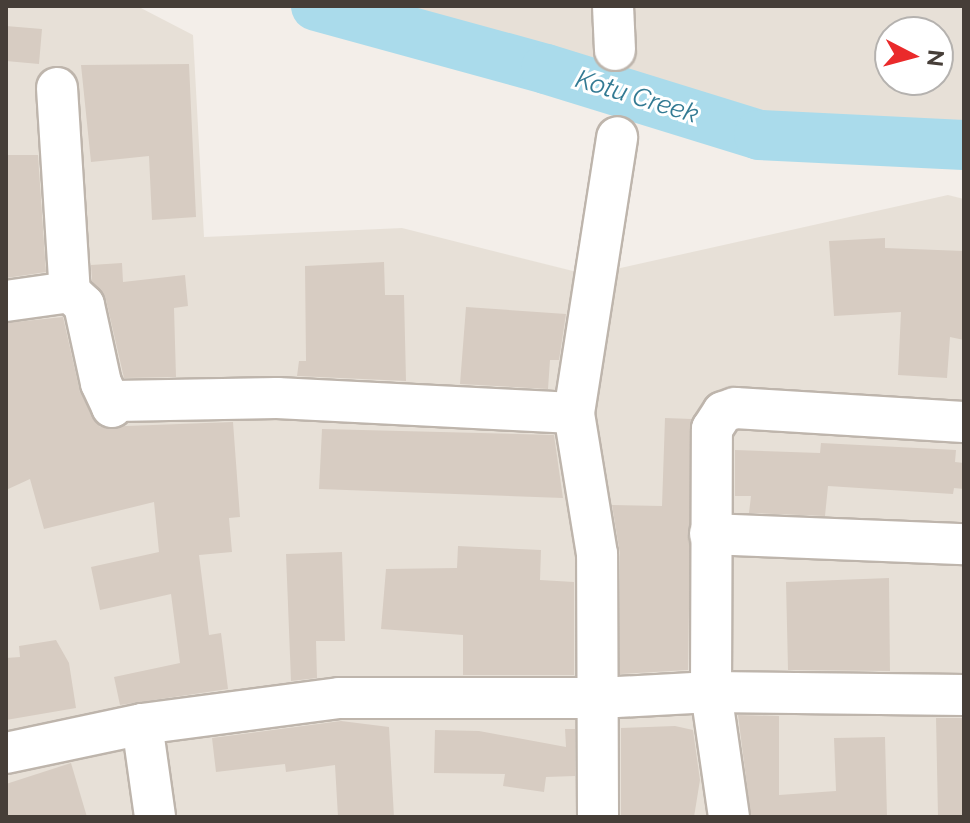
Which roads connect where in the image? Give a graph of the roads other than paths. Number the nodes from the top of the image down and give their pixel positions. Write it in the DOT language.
graph roads {
  1 [pos="613,6"];
  2 [pos="615,50"];
  3 [pos="57,88"];
  4 [pos="617,137"];
  5 [pos="70,292"];
  6 [pos="6,301"];
  7 [pos="574,413"];
  8 [pos="964,422"];
  9 [pos="710,534"];
  10 [pos="964,544"];
  11 [pos="711,692"];
  12 [pos="964,695"];
  13 [pos="600,698"];
  14 [pos="142,724"];
  15 [pos="6,753"];
  16 [pos="155,817"];
  17 [pos="598,817"];
  18 [pos="729,817"];
  1 -- 2 [label="street"];
  3 -- 5 [label="street"];
  4 -- 7 [label="street"];
  5 -- 6 [label="street"];
  5 -- 7 [label="street"];
  7 -- 13 [label="street"];
  8 -- 9 [label="street"];
  9 -- 10 [label="street"];
  9 -- 11 [label="street"];
  11 -- 12 [label="street"];
  11 -- 13 [label="street"];
  11 -- 18 [label="street"];
  13 -- 14 [label="street"];
  13 -- 17 [label="street"];
  14 -- 15 [label="street"];
  14 -- 16 [label="street"];
}
